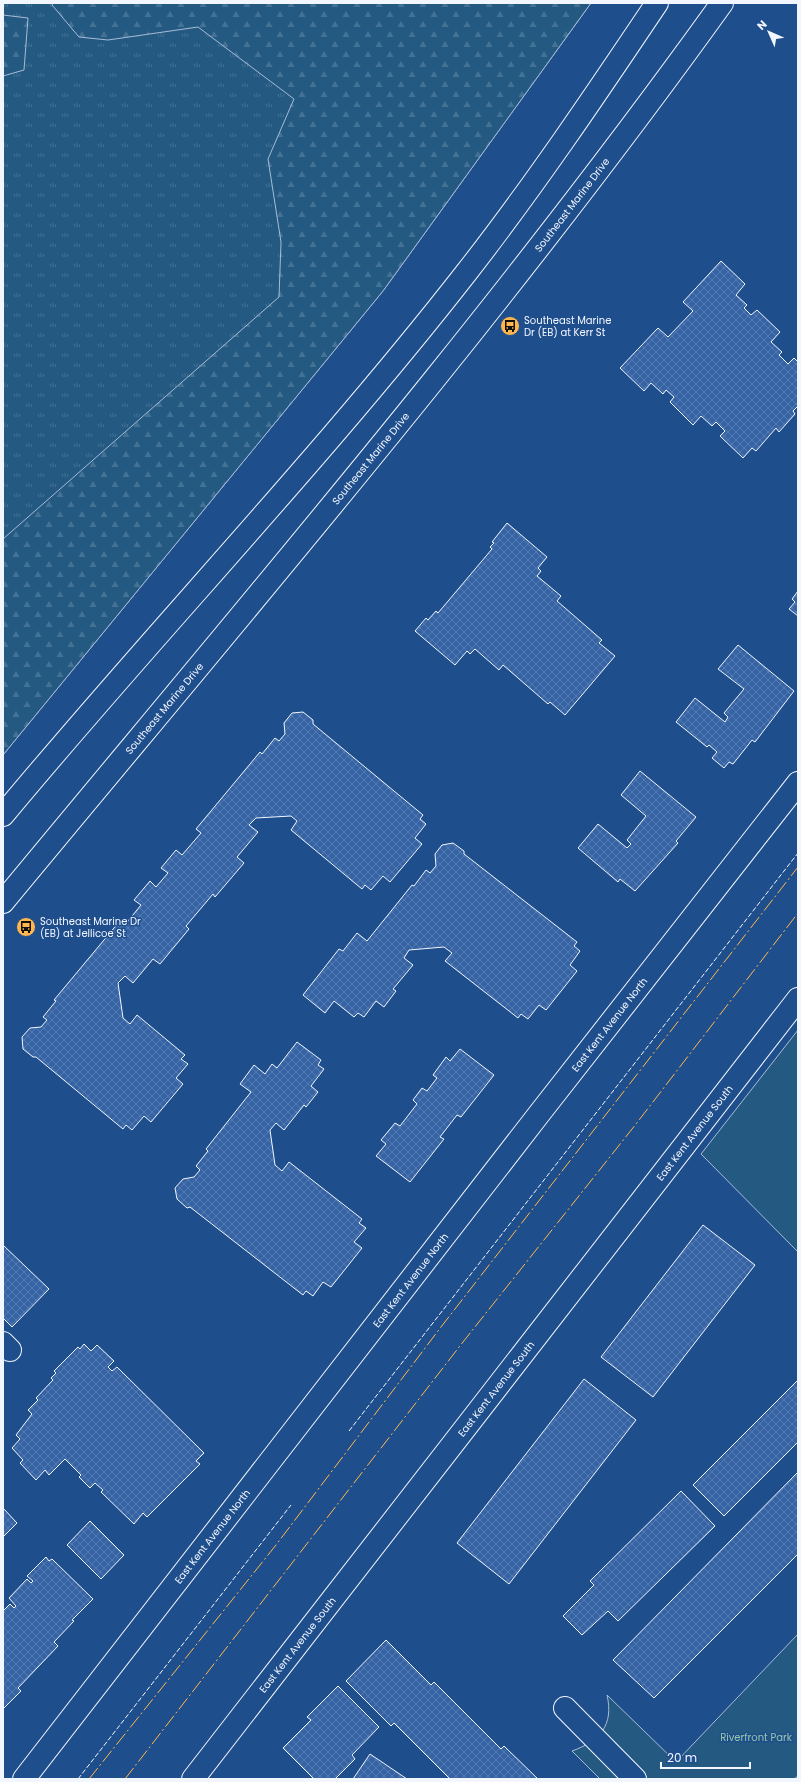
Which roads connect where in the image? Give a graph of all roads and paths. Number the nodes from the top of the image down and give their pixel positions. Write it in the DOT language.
graph roads {
  1 [pos="657,3"];
  2 [pos="722,3"];
  3 [pos="798,783"];
  4 [pos="3,815"];
  5 [pos="3,902"];
  6 [pos="798,999"];
  7 [pos="565,1708"];
  8 [pos="24,1779"];
  9 [pos="193,1779"];
  10 [pos="635,1779"];
  1 -- 4 [label="street"];
  2 -- 5 [label="street, Southeast Marine Drive"];
  3 -- 8 [label="street, East Kent Avenue North"];
  6 -- 9 [label="street, East Kent Avenue South"];
  7 -- 10 [label="street"];
}
